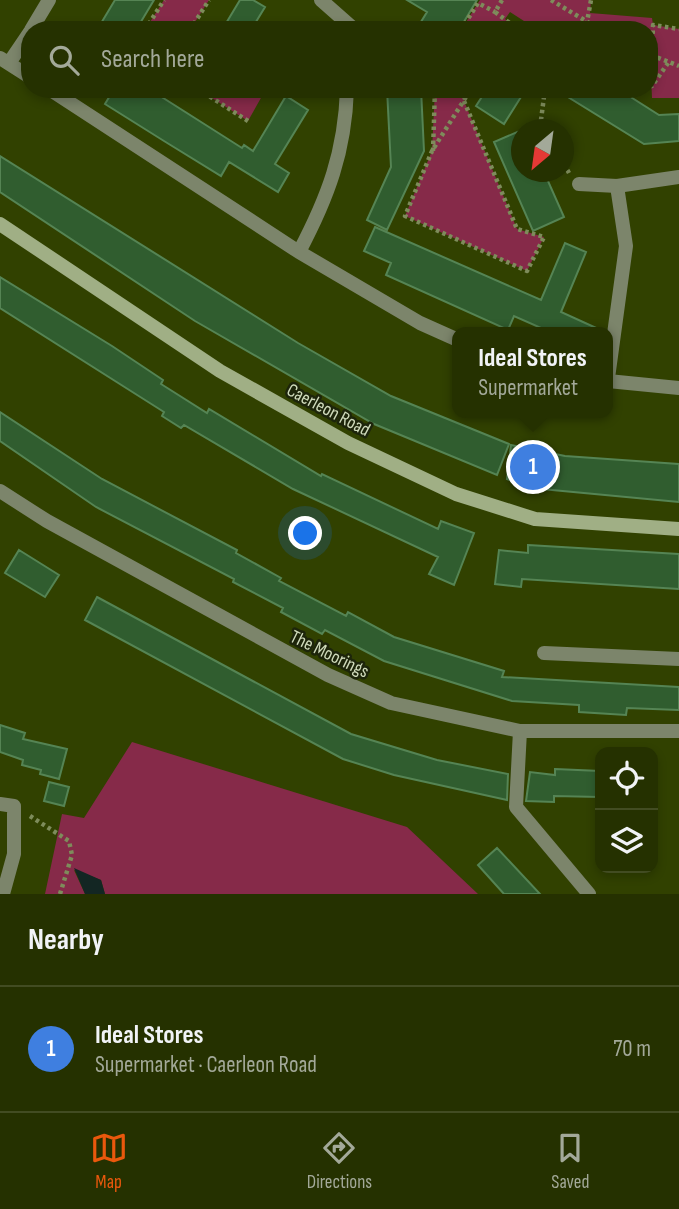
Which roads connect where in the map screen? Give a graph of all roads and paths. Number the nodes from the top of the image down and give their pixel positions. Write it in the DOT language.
graph roads {
  1 [pos="49,0"];
  2 [pos="164,0"];
  3 [pos="209,0"];
  4 [pos="321,0"];
  5 [pos="502,0"];
  6 [pos="551,0"];
  7 [pos="590,0"];
  8 [pos="495,12"];
  9 [pos="36,21"];
  10 [pos="151,21"];
  11 [pos="196,21"];
  12 [pos="345,21"];
  13 [pos="467,21"];
  14 [pos="507,21"];
  15 [pos="585,21"];
  16 [pos="587,21"];
  17 [pos="658,26"];
  18 [pos="679,29"];
  19 [pos="21,41"];
  20 [pos="658,58"];
  21 [pos="4,61"];
  22 [pos="668,62"];
  23 [pos="679,66"];
  24 [pos="21,71"];
  25 [pos="658,77"];
  26 [pos="63,98"];
  27 [pos="212,98"];
  28 [pos="346,98"];
  29 [pos="435,98"];
  30 [pos="466,98"];
  31 [pos="544,98"];
  32 [pos="464,101"];
  33 [pos="541,119"];
  34 [pos="248,121"];
  35 [pos="432,151"];
  36 [pos="679,177"];
  37 [pos="579,184"];
  38 [pos="617,186"];
  39 [pos="0,224"];
  40 [pos="299,252"];
  41 [pos="452,337"];
  42 [pos="613,342"];
  43 [pos="613,380"];
  44 [pos="679,388"];
  45 [pos="0,491"];
  46 [pos="679,529"];
  47 [pos="544,653"];
  48 [pos="679,659"];
  49 [pos="520,731"];
  50 [pos="679,731"];
  51 [pos="7,805"];
  52 [pos="3,894"];
  53 [pos="60,894"];
  54 [pos="589,894"];
  1 -- 9 [label="street"];
  2 -- 10 [label="path"];
  3 -- 11 [label="path"];
  4 -- 12 [label="street"];
  5 -- 8 [label="path"];
  6 -- 15 [label="path"];
  7 -- 16 [label="path"];
  8 -- 13 [label="path"];
  8 -- 14 [label="path"];
  17 -- 18 [label="path"];
  19 -- 21 [label="street"];
  20 -- 22 [label="path"];
  21 -- 24 [label="street"];
  22 -- 23 [label="path"];
  22 -- 25 [label="path"];
  26 -- 40 [label="street"];
  27 -- 34 [label="path"];
  28 -- 40 [label="street"];
  29 -- 35 [label="path"];
  30 -- 32 [label="path"];
  31 -- 33 [label="path"];
  32 -- 35 [label="path"];
  32 -- 35 [label="path"];
  36 -- 38 [label="street"];
  37 -- 38 [label="street"];
  38 -- 42 [label="street"];
  39 -- 46 [label="main road, Caerleon Road"];
  40 -- 41 [label="street"];
  43 -- 44 [label="street"];
  45 -- 49 [label="street, The Moorings"];
  47 -- 48 [label="street"];
  49 -- 50 [label="street, The Moorings"];
  49 -- 54 [label="street"];
  51 -- 52 [label="street"];
  51 -- 53 [label="path"];
}
